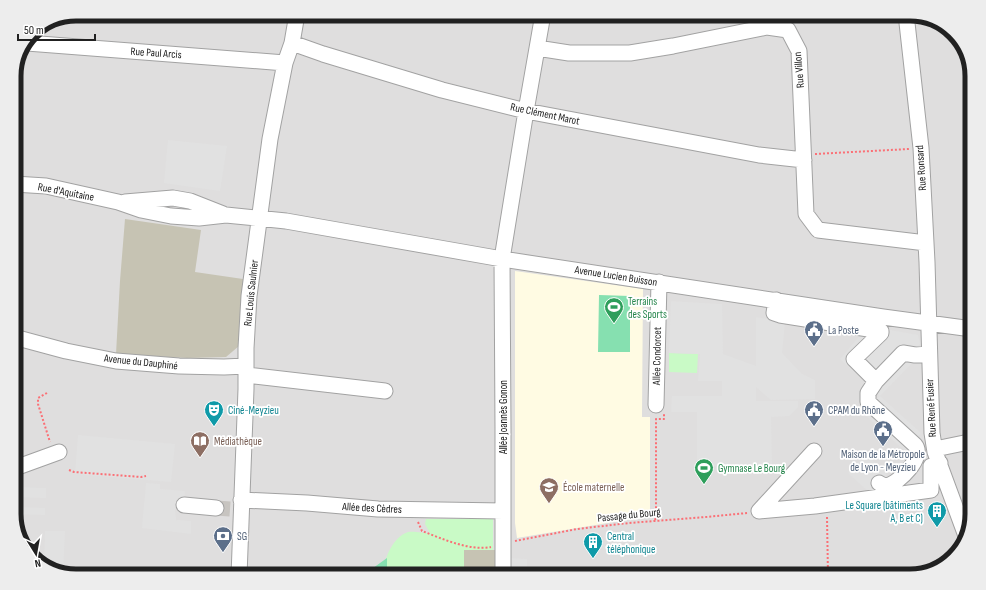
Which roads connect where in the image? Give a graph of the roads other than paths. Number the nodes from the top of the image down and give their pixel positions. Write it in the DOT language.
graph roads {
  1 [pos="297,21"];
  2 [pos="542,21"];
  3 [pos="907,21"];
  4 [pos="31,43"];
  5 [pos="292,43"];
  6 [pos="537,48"];
  7 [pos="285,63"];
  8 [pos="526,111"];
  9 [pos="804,158"];
  10 [pos="21,184"];
  11 [pos="260,218"];
  12 [pos="926,243"];
  13 [pos="502,259"];
  14 [pos="659,282"];
  15 [pos="776,300"];
  16 [pos="928,323"];
  17 [pos="965,328"];
  18 [pos="21,339"];
  19 [pos="929,354"];
  20 [pos="246,370"];
  21 [pos="876,382"];
  22 [pos="385,391"];
  23 [pos="656,405"];
  24 [pos="965,443"];
  25 [pos="814,451"];
  26 [pos="917,452"];
  27 [pos="936,452"];
  28 [pos="57,453"];
  29 [pos="21,465"];
  30 [pos="879,483"];
  31 [pos="184,505"];
  32 [pos="232,507"];
  33 [pos="503,511"];
  34 [pos="963,527"];
  35 [pos="238,569"];
  36 [pos="503,569"];
  1 -- 5 [label="street, Rue Louis Saulnier"];
  2 -- 6 [label="street, Allée Joannès Gonon"];
  3 -- 12 [label="street, Rue Ronsard"];
  4 -- 7 [label="street, Rue Paul Arcis"];
  5 -- 7 [label="street, Rue Louis Saulnier"];
  5 -- 8 [label="street, Rue Clément Marot"];
  6 -- 8 [label="street, Allée Joannès Gonon"];
  6 -- 9 [label="street, Rue Villon"];
  7 -- 11 [label="street, Rue Louis Saulnier"];
  8 -- 9 [label="street, Rue Clément Marot"];
  8 -- 13 [label="street, Allée Joannès Gonon"];
  9 -- 12 [label="street, Rue Villon"];
  10 -- 11 [label="street, Rue d'Aquitaine"];
  11 -- 13 [label="street, Avenue Lucien Buisson"];
  11 -- 20 [label="street, Rue Louis Saulnier"];
  12 -- 16 [label="street, Rue Ronsard"];
  13 -- 14 [label="street, Avenue Lucien Buisson"];
  13 -- 33 [label="street, Allée Joannès Gonon"];
  14 -- 15 [label="street, Avenue Lucien Buisson"];
  14 -- 23 [label="street, Allée Condorcet"];
  15 -- 16 [label="street, Avenue Lucien Buisson"];
  15 -- 21 [label="street"];
  16 -- 17 [label="street, Avenue Lucien Buisson"];
  16 -- 19 [label="street, Rue René Fusier"];
  18 -- 20 [label="street, Avenue du Dauphiné"];
  19 -- 21 [label="street"];
  19 -- 27 [label="street, Rue René Fusier"];
  20 -- 22 [label="street, Avenue du Dauphiné"];
  20 -- 32 [label="street, Rue Louis Saulnier"];
  21 -- 26 [label="street"];
  24 -- 27 [label="street"];
  25 -- 27 [label="street"];
  26 -- 27 [label="street"];
  26 -- 30 [label="street"];
  27 -- 34 [label="street, Rue René Fusier"];
  28 -- 29 [label="street"];
  31 -- 32 [label="street, Allée des Cèdres"];
  32 -- 33 [label="street, Allée des Cèdres"];
  32 -- 35 [label="street, Rue Louis Saulnier"];
  33 -- 36 [label="street, Allée Joannès Gonon"];
}
